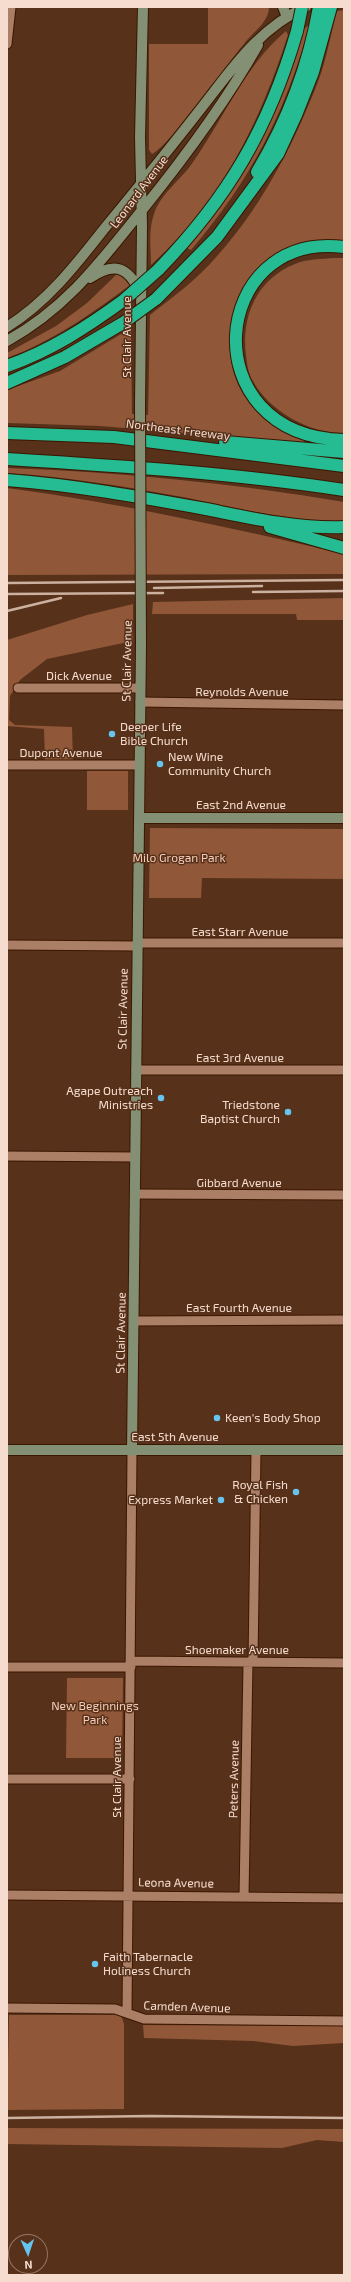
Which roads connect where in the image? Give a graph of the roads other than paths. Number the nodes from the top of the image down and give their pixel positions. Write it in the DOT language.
graph roads {
  1 [pos="11,7"];
  2 [pos="143,7"];
  3 [pos="302,7"];
  4 [pos="306,7"];
  5 [pos="319,7"];
  6 [pos="331,7"];
  7 [pos="285,12"];
  8 [pos="322,20"];
  9 [pos="264,34"];
  10 [pos="7,44"];
  11 [pos="141,185"];
  12 [pos="142,211"];
  13 [pos="344,247"];
  14 [pos="78,288"];
  15 [pos="140,292"];
  16 [pos="7,327"];
  17 [pos="7,341"];
  18 [pos="7,366"];
  19 [pos="7,383"];
  20 [pos="7,433"];
  21 [pos="114,437"];
  22 [pos="344,440"];
  23 [pos="344,452"];
  24 [pos="7,459"];
  25 [pos="344,466"];
  26 [pos="7,480"];
  27 [pos="344,490"];
  28 [pos="215,511"];
  29 [pos="344,527"];
  30 [pos="344,548"];
  31 [pos="18,688"];
  32 [pos="140,688"];
  33 [pos="140,702"];
  34 [pos="344,704"];
  35 [pos="7,765"];
  36 [pos="139,765"];
  37 [pos="139,818"];
  38 [pos="344,818"];
  39 [pos="344,943"];
  40 [pos="7,945"];
  41 [pos="137,945"];
  42 [pos="136,1070"];
  43 [pos="344,1070"];
  44 [pos="7,1156"];
  45 [pos="135,1157"];
  46 [pos="135,1194"];
  47 [pos="344,1194"];
  48 [pos="134,1320"];
  49 [pos="344,1320"];
  50 [pos="7,1450"];
  51 [pos="256,1450"];
  52 [pos="344,1450"];
  53 [pos="132,1451"];
  54 [pos="251,1662"];
  55 [pos="344,1663"];
  56 [pos="131,1664"];
  57 [pos="7,1667"];
  58 [pos="7,1779"];
  59 [pos="130,1780"];
  60 [pos="7,1894"];
  61 [pos="129,1895"];
  62 [pos="244,1897"];
  63 [pos="344,1898"];
  64 [pos="7,2008"];
  65 [pos="127,2012"];
  66 [pos="344,2022"];
  1 -- 10 [label="street"];
  2 -- 11 [label="street, St Clair Avenue"];
  3 -- 18 [label="highway, bridge"];
  4 -- 7 [label="street, Leonard Avenue"];
  5 -- 8 [label="highway"];
  6 -- 8 [label="highway"];
  7 -- 9 [label="street, Leonard Avenue"];
  8 -- 19 [label="highway, bridge"];
  9 -- 11 [label="street, Leonard Avenue"];
  9 -- 12 [label="street, Leonard Avenue"];
  11 -- 12 [label="street, St Clair Avenue"];
  11 -- 16 [label="street, Leonard Avenue"];
  12 -- 14 [label="street, Leonard Avenue"];
  12 -- 15 [label="street, St Clair Avenue"];
  13 -- 22 [label="highway"];
  14 -- 15 [label="street"];
  14 -- 17 [label="street, Leonard Avenue"];
  15 -- 32 [label="street, St Clair Avenue, bridge"];
  20 -- 21 [label="highway, Northeast Freeway"];
  21 -- 23 [label="highway"];
  21 -- 25 [label="highway, Northeast Freeway"];
  24 -- 27 [label="highway"];
  26 -- 28 [label="highway"];
  28 -- 29 [label="highway"];
  28 -- 30 [label="highway"];
  31 -- 32 [label="street, Dick Avenue"];
  32 -- 33 [label="street, St Clair Avenue"];
  33 -- 34 [label="street, Reynolds Avenue"];
  33 -- 36 [label="street, St Clair Avenue"];
  35 -- 36 [label="street, Dupont Avenue"];
  36 -- 37 [label="street, St Clair Avenue"];
  37 -- 38 [label="street, East 2nd Avenue"];
  37 -- 41 [label="street, St Clair Avenue"];
  39 -- 41 [label="street, East Starr Avenue"];
  40 -- 41 [label="street, East Starr Avenue"];
  41 -- 42 [label="street, St Clair Avenue"];
  42 -- 43 [label="street, East 3rd Avenue"];
  42 -- 45 [label="street, St Clair Avenue"];
  44 -- 45 [label="street"];
  45 -- 46 [label="street, St Clair Avenue"];
  46 -- 47 [label="street, Gibbard Avenue"];
  46 -- 48 [label="street, St Clair Avenue"];
  48 -- 49 [label="street, East Fourth Avenue"];
  48 -- 53 [label="street, St Clair Avenue"];
  50 -- 53 [label="street, East 5th Avenue"];
  51 -- 52 [label="street, East 5th Avenue"];
  51 -- 53 [label="street, East 5th Avenue"];
  51 -- 54 [label="street, Peters Avenue"];
  53 -- 56 [label="street, St Clair Avenue"];
  54 -- 55 [label="street, Shoemaker Avenue"];
  54 -- 56 [label="street, Shoemaker Avenue"];
  54 -- 62 [label="street, Peters Avenue"];
  56 -- 57 [label="street, Shoemaker Avenue"];
  56 -- 59 [label="street, St Clair Avenue"];
  58 -- 59 [label="street"];
  59 -- 61 [label="street, St Clair Avenue"];
  60 -- 61 [label="street, Leona Avenue"];
  61 -- 62 [label="street, Leona Avenue"];
  61 -- 65 [label="street, St Clair Avenue"];
  62 -- 63 [label="street, Leona Avenue"];
  64 -- 65 [label="street, Camden Avenue"];
  65 -- 66 [label="street, Camden Avenue"];
}
